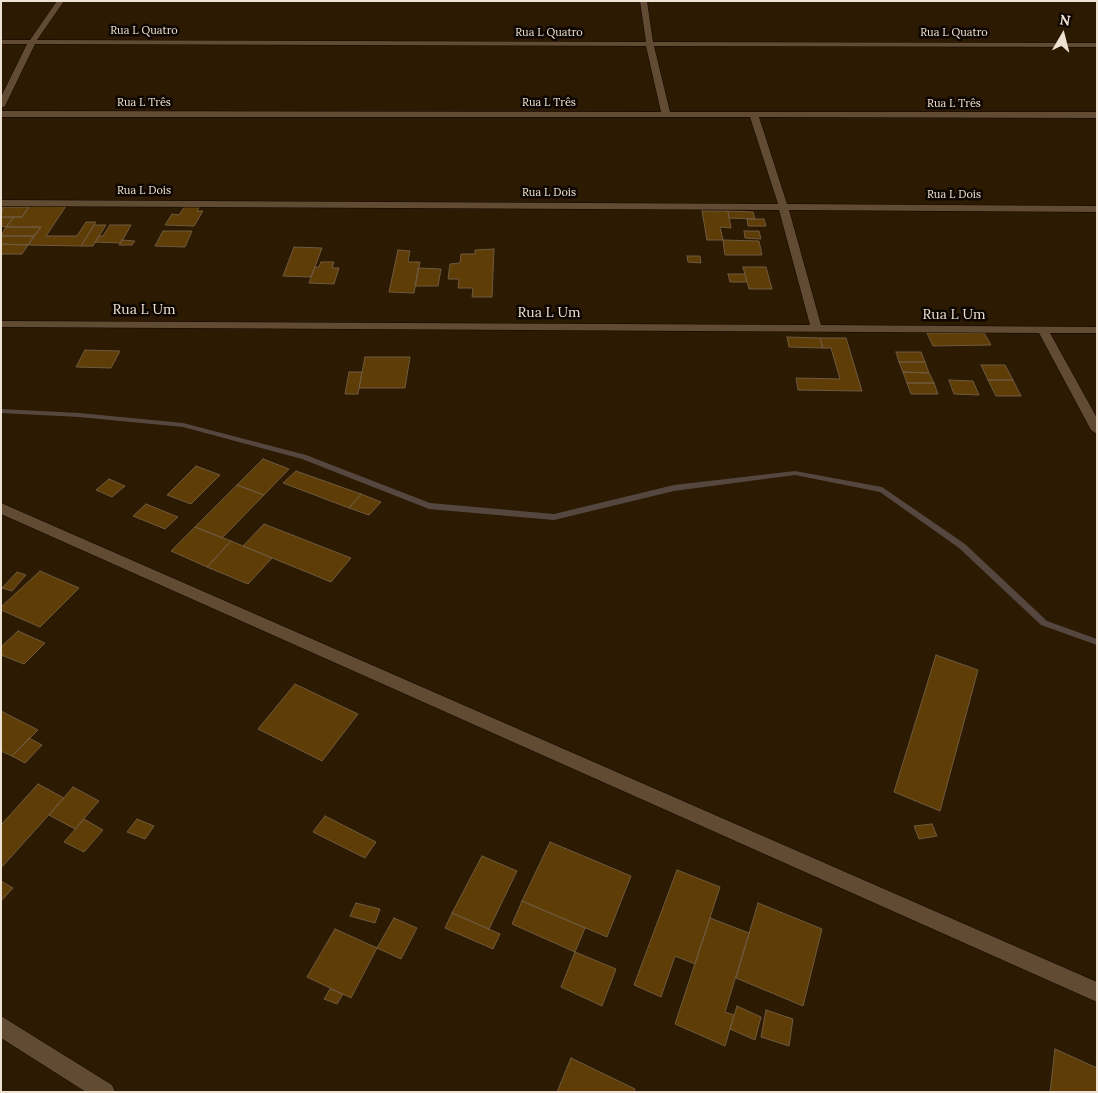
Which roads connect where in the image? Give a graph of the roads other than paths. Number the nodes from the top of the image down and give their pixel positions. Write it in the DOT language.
graph roads {
  1 [pos="61,1"];
  2 [pos="643,1"];
  3 [pos="1,42"];
  4 [pos="32,42"];
  5 [pos="650,45"];
  6 [pos="1097,45"];
  7 [pos="1,106"];
  8 [pos="1,114"];
  9 [pos="666,114"];
  10 [pos="754,115"];
  11 [pos="1097,115"];
  12 [pos="1,203"];
  13 [pos="783,206"];
  14 [pos="1097,209"];
  15 [pos="1,324"];
  16 [pos="817,329"];
  17 [pos="1043,330"];
  18 [pos="1097,330"];
  19 [pos="1097,430"];
  20 [pos="1,508"];
  21 [pos="1097,992"];
  22 [pos="1,1026"];
  23 [pos="105,1092"];
  1 -- 4 [label="street"];
  2 -- 5 [label="street"];
  3 -- 4 [label="street, Rua L Quatro"];
  4 -- 5 [label="street, Rua L Quatro"];
  4 -- 7 [label="street"];
  5 -- 6 [label="street, Rua L Quatro"];
  5 -- 9 [label="street"];
  8 -- 9 [label="street, Rua L Três"];
  9 -- 10 [label="street, Rua L Três"];
  10 -- 11 [label="street, Rua L Três"];
  10 -- 13 [label="street"];
  12 -- 13 [label="street, Rua L Dois"];
  13 -- 14 [label="street, Rua L Dois"];
  13 -- 16 [label="street"];
  15 -- 16 [label="street, Rua L Um"];
  16 -- 17 [label="street, Rua L Um"];
  17 -- 18 [label="street, Rua L Um"];
  17 -- 19 [label="street"];
  20 -- 21 [label="street"];
  22 -- 23 [label="street"];
}
